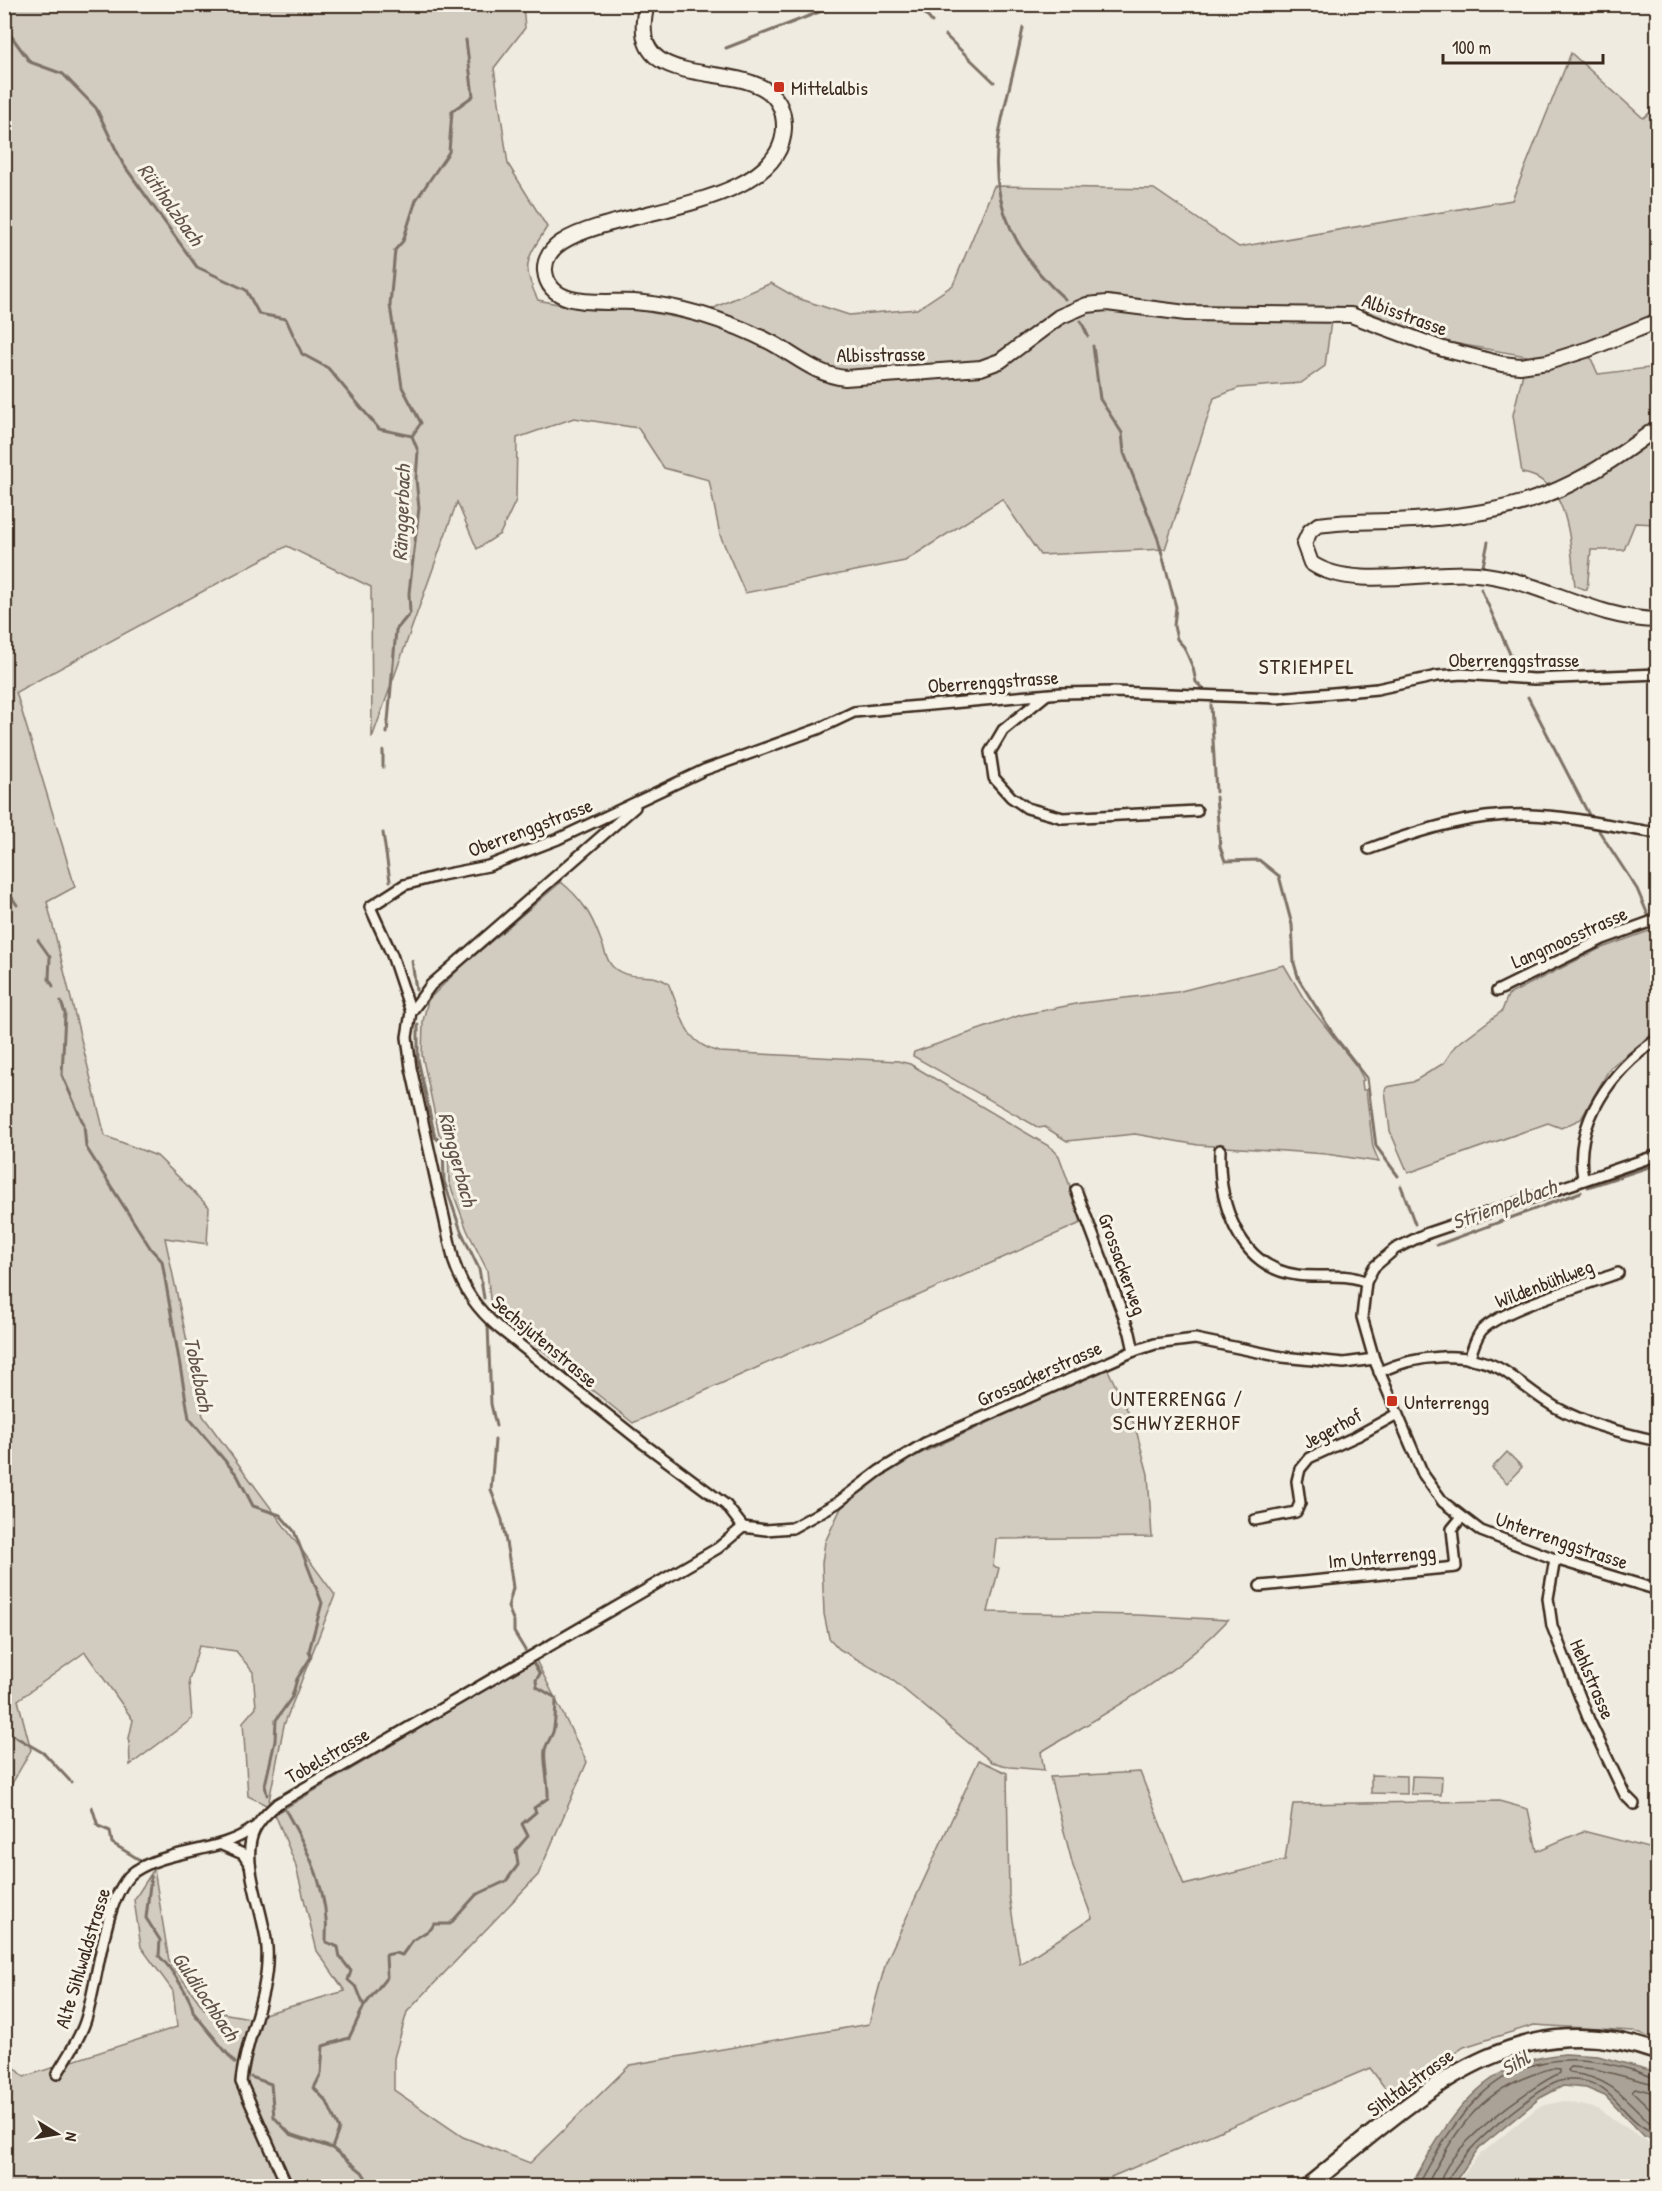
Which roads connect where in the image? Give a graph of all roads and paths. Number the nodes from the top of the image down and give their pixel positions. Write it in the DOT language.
graph roads {
  1 [pos="646,4"];
  2 [pos="1658,321"];
  3 [pos="1658,427"];
  4 [pos="1658,620"];
  5 [pos="1658,674"];
  6 [pos="1046,695"];
  7 [pos="644,800"];
  8 [pos="1197,811"];
  9 [pos="1658,833"];
  10 [pos="1368,849"];
  11 [pos="370,907"];
  12 [pos="1658,919"];
  13 [pos="1497,991"];
  14 [pos="411,1012"];
  15 [pos="1658,1040"];
  16 [pos="1220,1150"];
  17 [pos="1658,1155"];
  18 [pos="1583,1178"];
  19 [pos="1076,1190"];
  20 [pos="1618,1274"];
  21 [pos="1366,1282"];
  22 [pos="1134,1351"];
  23 [pos="1374,1359"];
  24 [pos="1469,1359"];
  25 [pos="1379,1372"];
  26 [pos="1397,1414"];
  27 [pos="1658,1441"];
  28 [pos="1461,1518"];
  29 [pos="1255,1520"];
  30 [pos="743,1527"];
  31 [pos="1555,1559"];
  32 [pos="1260,1586"];
  33 [pos="1658,1590"];
  34 [pos="1634,1804"];
  35 [pos="255,1827"];
  36 [pos="222,1845"];
  37 [pos="251,1866"];
  38 [pos="1658,2052"];
  39 [pos="57,2074"];
  40 [pos="287,2187"];
  41 [pos="1308,2187"];
  1 -- 2 [label="main road, Albisstrasse"];
  3 -- 4 [label="main road"];
  5 -- 6 [label="street, Oberrenggstrasse"];
  6 -- 7 [label="street, Oberrenggstrasse"];
  6 -- 8 [label="street"];
  7 -- 11 [label="street, Oberrenggstrasse"];
  7 -- 14 [label="street, Sechsjutenstrasse"];
  9 -- 10 [label="street"];
  11 -- 14 [label="street, Sechsjutenstrasse"];
  12 -- 13 [label="street, Langmoosstrasse"];
  14 -- 30 [label="street, Sechsjutenstrasse"];
  15 -- 18 [label="street"];
  16 -- 21 [label="street"];
  17 -- 18 [label="street"];
  18 -- 21 [label="street"];
  19 -- 22 [label="street, Grossackerweg"];
  20 -- 24 [label="street, Wildenbühlweg"];
  21 -- 23 [label="street, Unterrenggstrasse"];
  22 -- 23 [label="street, Grossackerstrasse"];
  22 -- 30 [label="street, Grossackerstrasse"];
  23 -- 25 [label="street, Unterrenggstrasse"];
  24 -- 25 [label="street"];
  24 -- 27 [label="street"];
  25 -- 26 [label="street, Unterrenggstrasse"];
  26 -- 28 [label="street, Unterrenggstrasse"];
  26 -- 29 [label="street, Jegerhof"];
  28 -- 31 [label="street, Unterrenggstrasse"];
  28 -- 32 [label="street, Im Unterrengg"];
  30 -- 35 [label="street, Tobelstrasse"];
  31 -- 33 [label="street, Unterrenggstrasse"];
  31 -- 34 [label="street, Hehlstrasse"];
  35 -- 36 [label="street, Alte Sihlwaldstrasse"];
  35 -- 37 [label="street"];
  36 -- 37 [label="street"];
  36 -- 39 [label="street, Alte Sihlwaldstrasse"];
  37 -- 40 [label="street"];
  38 -- 41 [label="main road, Sihltalstrasse"];
}
